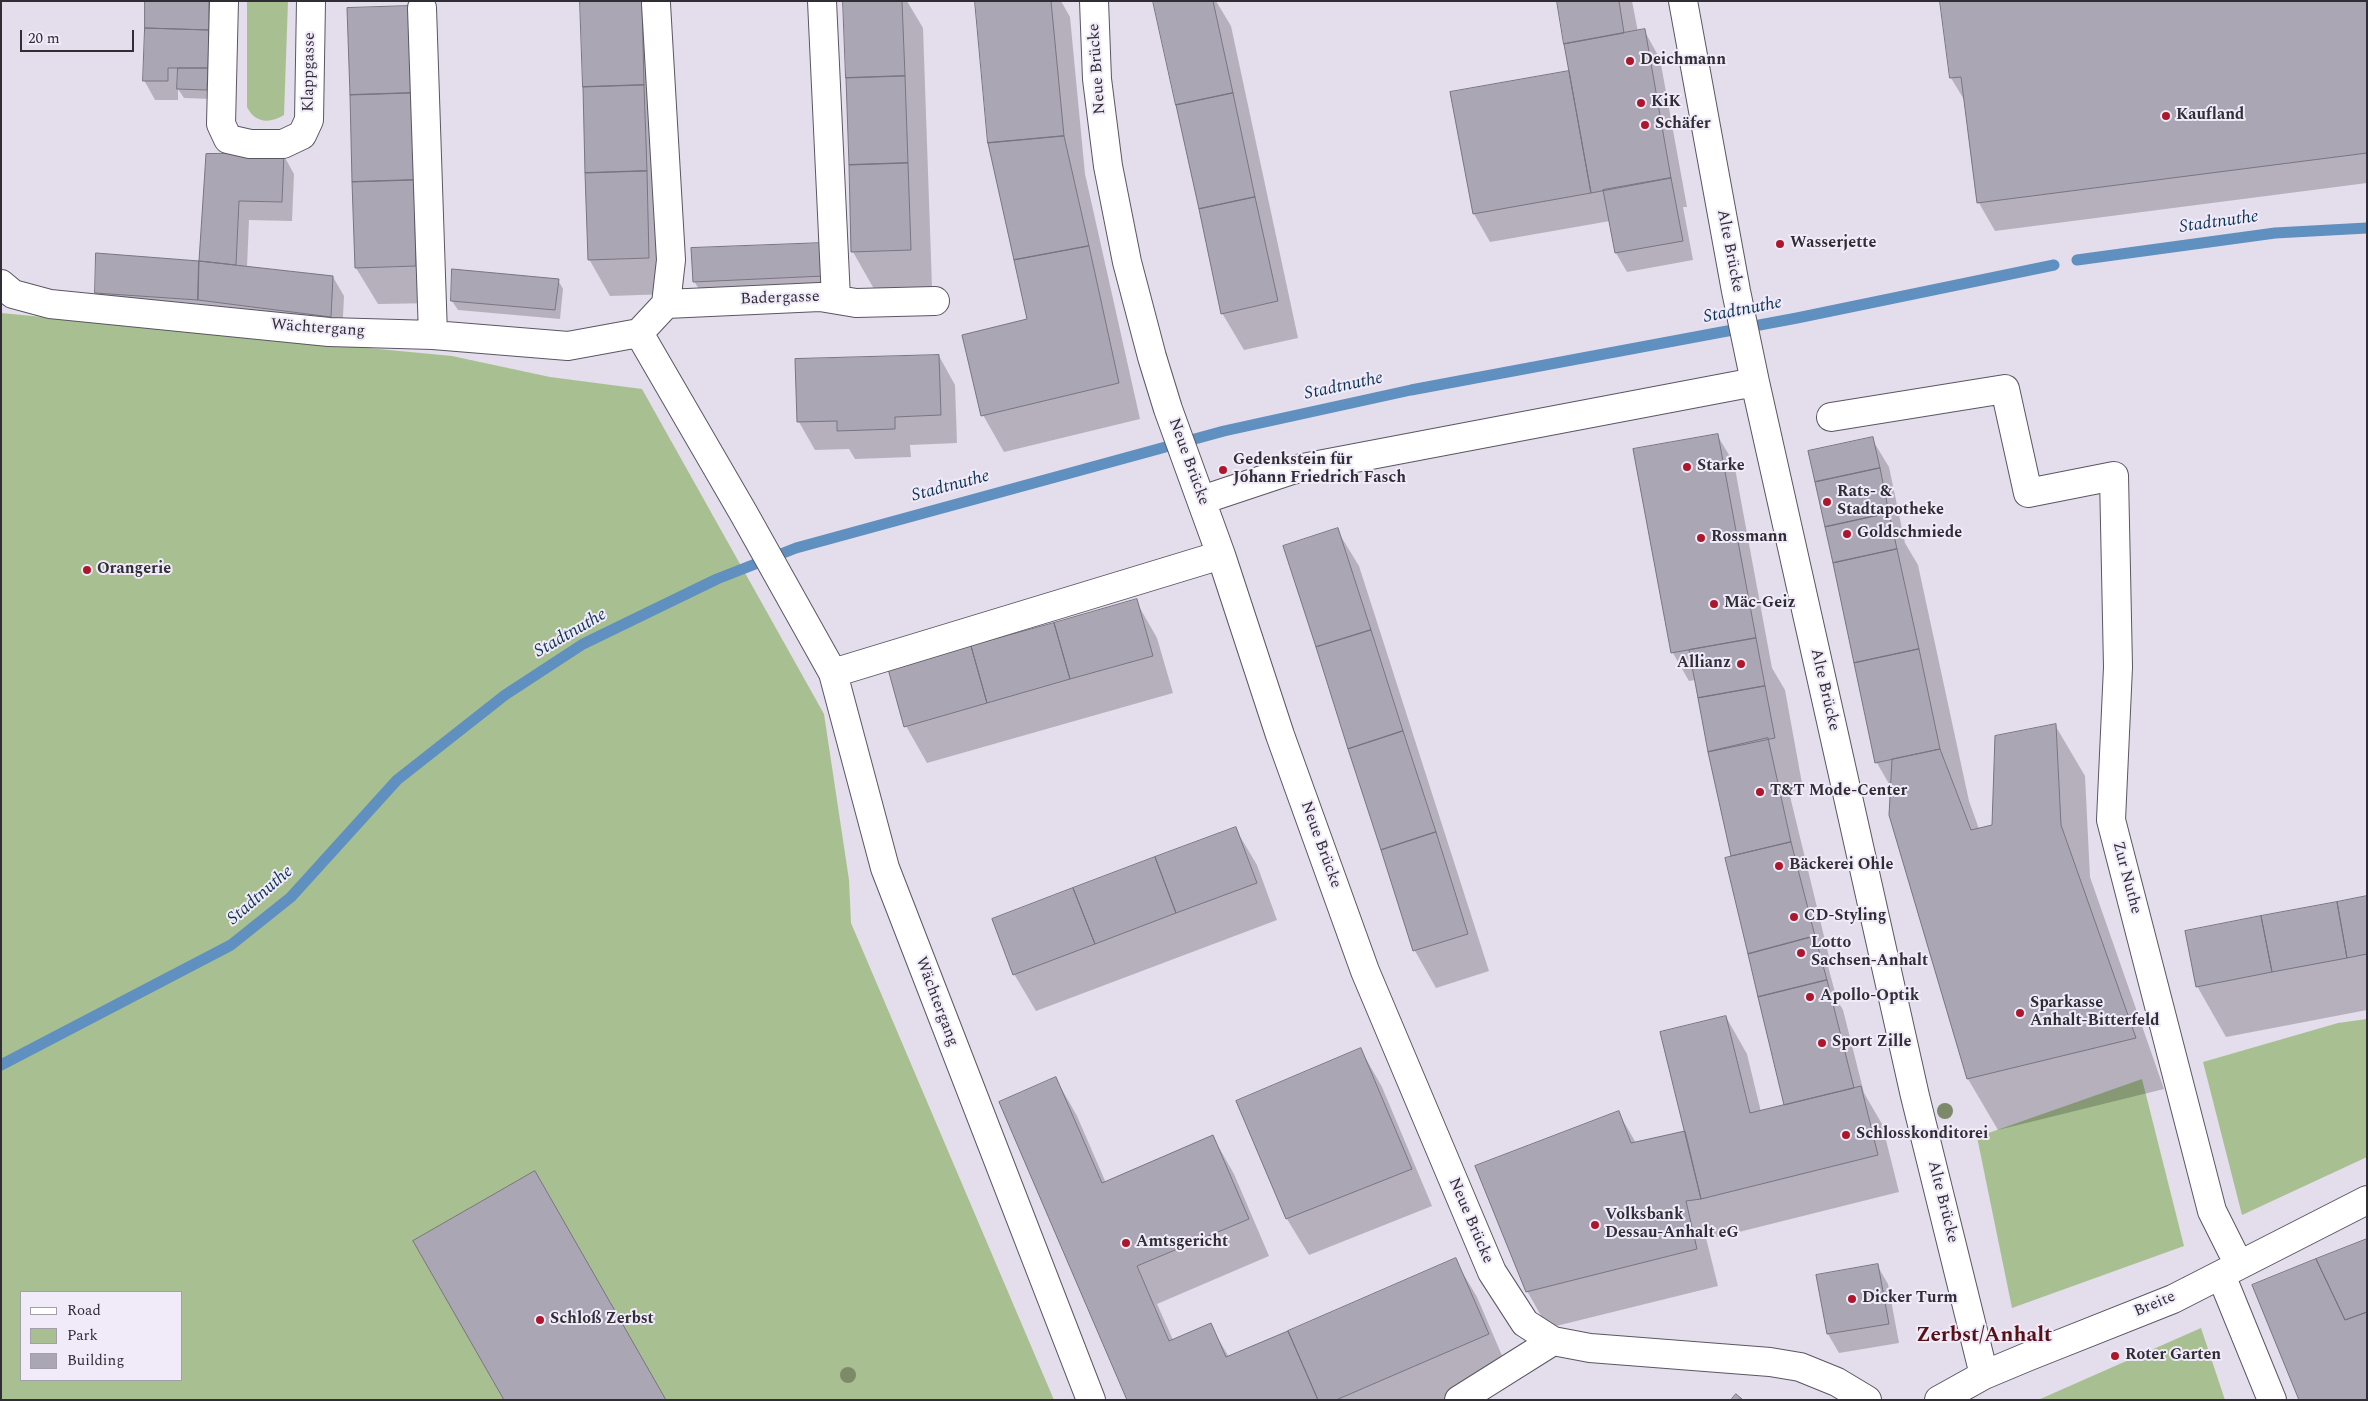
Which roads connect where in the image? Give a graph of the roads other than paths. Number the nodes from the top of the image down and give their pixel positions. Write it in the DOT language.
graph roads {
  1 [pos="224,1"];
  2 [pos="311,1"];
  3 [pos="822,1"];
  4 [pos="1094,1"];
  5 [pos="1683,1"];
  6 [pos="656,4"];
  7 [pos="422,8"];
  8 [pos="1,284"];
  9 [pos="836,299"];
  10 [pos="935,301"];
  11 [pos="666,304"];
  12 [pos="638,333"];
  13 [pos="434,335"];
  14 [pos="1755,382"];
  15 [pos="1831,417"];
  16 [pos="1202,500"];
  17 [pos="1221,554"];
  18 [pos="833,673"];
  19 [pos="2367,1200"];
  20 [pos="2230,1270"];
  21 [pos="1554,1341"];
  22 [pos="1984,1376"];
  23 [pos="1092,1400"];
  24 [pos="1459,1400"];
  25 [pos="1867,1400"];
  26 [pos="1939,1400"];
  27 [pos="2272,1400"];
  1 -- 2 [label="street, Klappgasse"];
  3 -- 9 [label="street"];
  4 -- 16 [label="street, Neue Brücke"];
  5 -- 14 [label="street, Alte Brücke"];
  6 -- 11 [label="street"];
  7 -- 13 [label="street"];
  8 -- 13 [label="street, Wächtergang"];
  9 -- 10 [label="street, Badergasse"];
  9 -- 11 [label="street, Badergasse"];
  11 -- 12 [label="street"];
  12 -- 13 [label="street, Wächtergang"];
  12 -- 18 [label="street, Wächtergang"];
  14 -- 16 [label="street"];
  14 -- 22 [label="street, Alte Brücke"];
  15 -- 20 [label="street, Zur Nuthe"];
  16 -- 17 [label="street, Neue Brücke"];
  17 -- 18 [label="street"];
  17 -- 21 [label="street, Neue Brücke"];
  18 -- 23 [label="street, Wächtergang"];
  19 -- 20 [label="street, Breite"];
  20 -- 22 [label="street, Breite"];
  20 -- 27 [label="street, Zur Nuthe"];
  21 -- 24 [label="street"];
  21 -- 25 [label="street, Neue Brücke"];
  22 -- 26 [label="street, Breite"];
}
